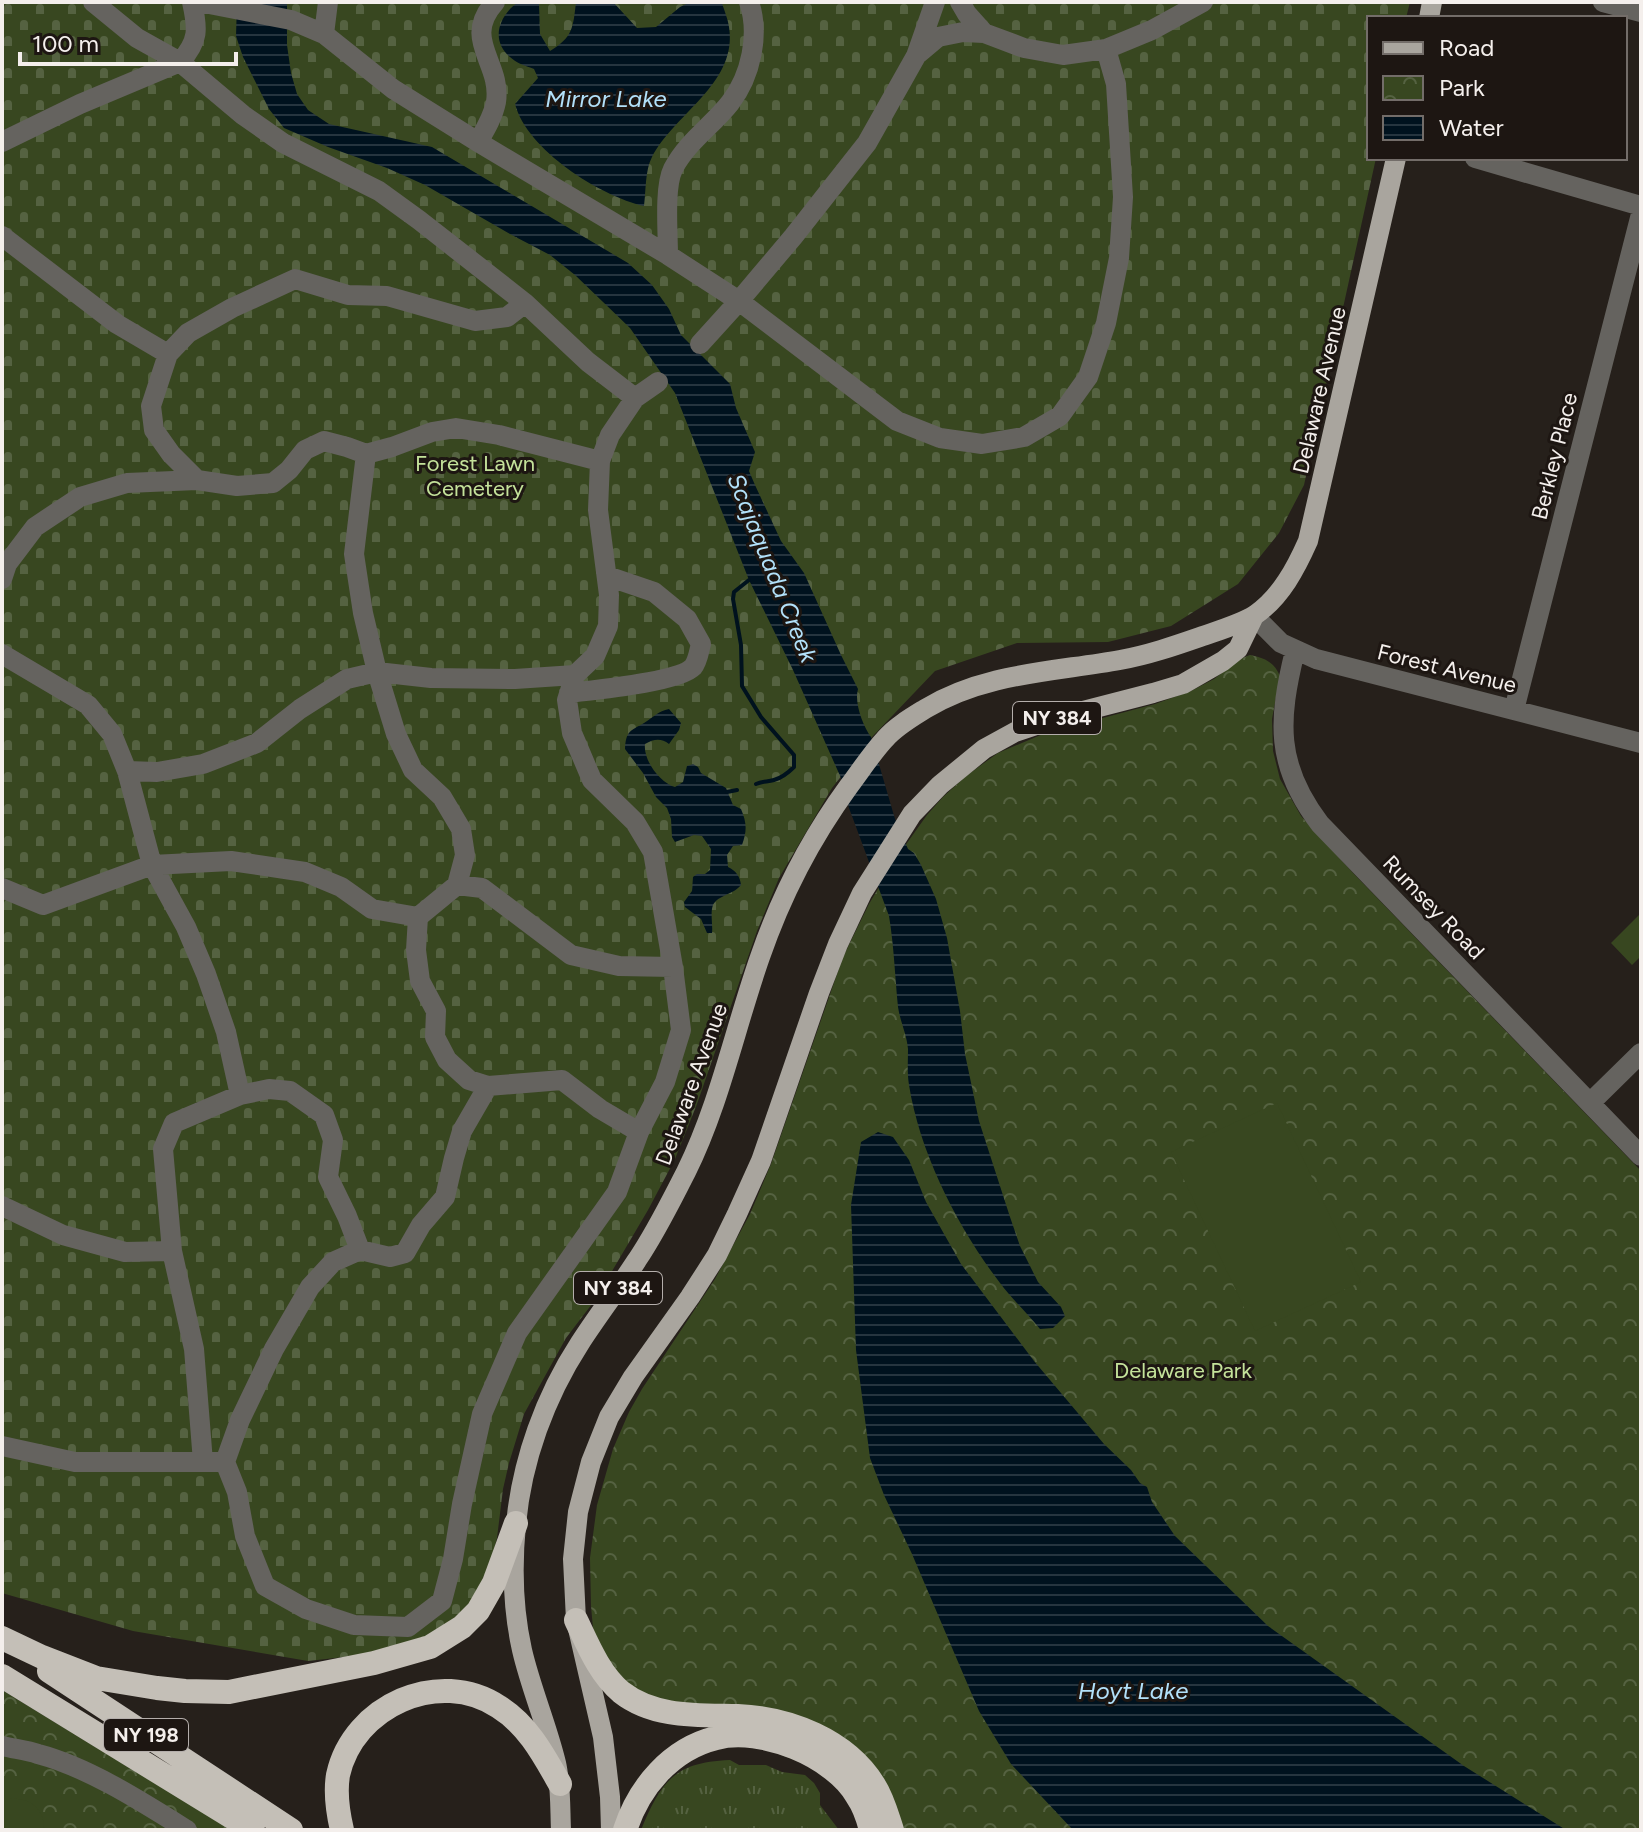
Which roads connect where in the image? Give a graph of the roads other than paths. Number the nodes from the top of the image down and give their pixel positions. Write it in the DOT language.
graph roads {
  1 [pos="93,2"];
  2 [pos="192,2"];
  3 [pos="199,2"];
  4 [pos="328,2"];
  5 [pos="495,2"];
  6 [pos="749,2"];
  7 [pos="935,2"];
  8 [pos="960,2"];
  9 [pos="1203,2"];
  10 [pos="1603,2"];
  11 [pos="1641,12"];
  12 [pos="984,33"];
  13 [pos="324,34"];
  14 [pos="1106,49"];
  15 [pos="916,56"];
  16 [pos="180,62"];
  17 [pos="2,142"];
  18 [pos="478,142"];
  19 [pos="1396,160"];
  20 [pos="1482,160"];
  21 [pos="1641,206"];
  22 [pos="1641,214"];
  23 [pos="2,236"];
  24 [pos="668,255"];
  25 [pos="739,301"];
  26 [pos="525,303"];
  27 [pos="700,344"];
  28 [pos="168,354"];
  29 [pos="658,382"];
  30 [pos="635,398"];
  31 [pos="366,454"];
  32 [pos="600,461"];
  33 [pos="197,480"];
  34 [pos="607,576"];
  35 [pos="2,579"];
  36 [pos="1254,616"];
  37 [pos="1295,651"];
  38 [pos="2,654"];
  39 [pos="377,672"];
  40 [pos="572,684"];
  41 [pos="1514,710"];
  42 [pos="1641,743"];
  43 [pos="127,771"];
  44 [pos="152,865"];
  45 [pos="457,885"];
  46 [pos="2,888"];
  47 [pos="418,917"];
  48 [pos="673,967"];
  49 [pos="1641,1053"];
  50 [pos="488,1086"];
  51 [pos="240,1095"];
  52 [pos="1590,1103"];
  53 [pos="639,1132"];
  54 [pos="1641,1156"];
  55 [pos="2,1206"];
  56 [pos="360,1250"];
  57 [pos="172,1251"];
  58 [pos="2,1446"];
  59 [pos="203,1462"];
  60 [pos="225,1462"];
  61 [pos="516,1523"];
  62 [pos="576,1620"];
  63 [pos="2,1638"];
  64 [pos="2,1676"];
  65 [pos="2,1746"];
  66 [pos="560,1784"];
  67 [pos="187,1830"];
  68 [pos="253,1830"];
  69 [pos="291,1830"];
  70 [pos="342,1830"];
  71 [pos="561,1830"];
  72 [pos="611,1830"];
  73 [pos="625,1830"];
  74 [pos="871,1830"];
  75 [pos="892,1830"];
  1 -- 16 [label="street"];
  2 -- 16 [label="street"];
  3 -- 13 [label="street"];
  4 -- 13 [label="street"];
  5 -- 18 [label="street"];
  6 -- 24 [label="street"];
  7 -- 15 [label="street"];
  8 -- 12 [label="street"];
  9 -- 14 [label="street"];
  10 -- 11 [label="street"];
  12 -- 14 [label="street"];
  12 -- 15 [label="street"];
  13 -- 18 [label="street"];
  14 -- 25 [label="street"];
  15 -- 25 [label="street"];
  16 -- 17 [label="street"];
  16 -- 26 [label="street"];
  18 -- 24 [label="street"];
  19 -- 36 [label="main road, Delaware Avenue / NY 384"];
  20 -- 21 [label="street"];
  22 -- 41 [label="street, Berkley Place"];
  23 -- 28 [label="street"];
  24 -- 25 [label="street"];
  25 -- 27 [label="street"];
  26 -- 28 [label="street"];
  26 -- 30 [label="street"];
  28 -- 33 [label="street"];
  29 -- 30 [label="street"];
  30 -- 32 [label="street"];
  31 -- 32 [label="street"];
  31 -- 33 [label="street"];
  31 -- 39 [label="street"];
  32 -- 34 [label="street"];
  33 -- 35 [label="street"];
  34 -- 40 [label="street"];
  34 -- 40 [label="street"];
  36 -- 37 [label="street, Forest Avenue"];
  36 -- 61 [label="main road, Delaware Avenue / NY 384"];
  36 -- 62 [label="main road, Delaware Avenue / NY 384"];
  37 -- 41 [label="street, Forest Avenue"];
  37 -- 52 [label="street, Rumsey Road"];
  38 -- 43 [label="street"];
  39 -- 40 [label="street"];
  39 -- 43 [label="street"];
  39 -- 45 [label="street"];
  40 -- 48 [label="street"];
  41 -- 42 [label="street, Forest Avenue"];
  43 -- 44 [label="street"];
  44 -- 46 [label="street"];
  44 -- 47 [label="street"];
  44 -- 51 [label="street"];
  45 -- 47 [label="street"];
  45 -- 48 [label="street"];
  47 -- 50 [label="street"];
  48 -- 53 [label="street"];
  49 -- 52 [label="street"];
  50 -- 53 [label="street"];
  50 -- 56 [label="street"];
  51 -- 56 [label="street"];
  51 -- 57 [label="street"];
  52 -- 54 [label="street, Rumsey Road"];
  53 -- 60 [label="street"];
  55 -- 57 [label="street"];
  56 -- 60 [label="street"];
  57 -- 59 [label="street"];
  58 -- 59 [label="street"];
  59 -- 60 [label="street"];
  61 -- 63 [label="highway"];
  61 -- 66 [label="main road, Delaware Avenue / NY 384"];
  62 -- 72 [label="main road, Delaware Avenue / NY 384"];
  62 -- 75 [label="highway"];
  63 -- 69 [label="highway, NY 198"];
  64 -- 68 [label="highway, NY 198"];
  65 -- 67 [label="street"];
  66 -- 70 [label="highway"];
  66 -- 71 [label="main road, Delaware Avenue / NY 384"];
  73 -- 74 [label="highway"];
}
